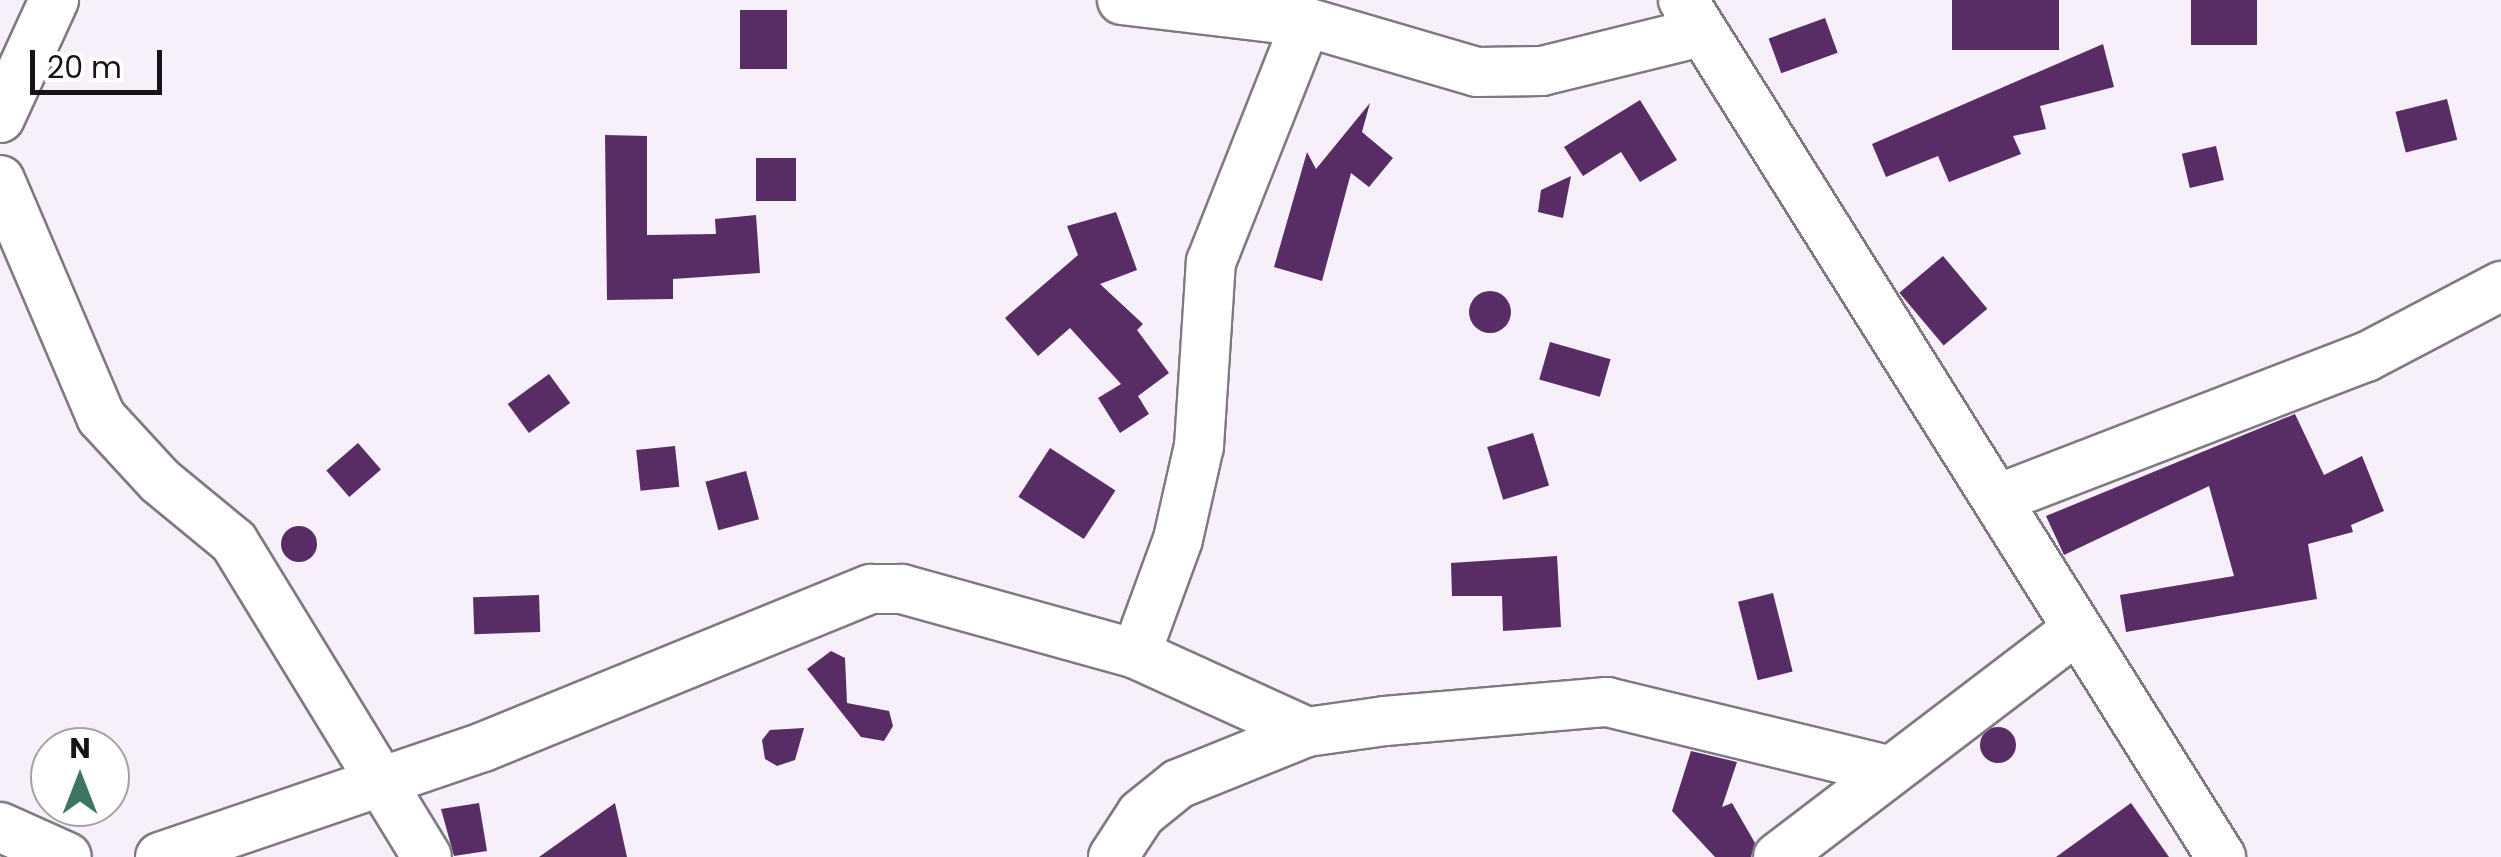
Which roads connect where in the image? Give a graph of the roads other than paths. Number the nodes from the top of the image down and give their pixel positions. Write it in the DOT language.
graph roads {
  1 [pos="54,0"];
  2 [pos="1122,0"];
  3 [pos="1692,16"];
  4 [pos="1306,22"];
  5 [pos="0,118"];
  6 [pos="0,180"];
  7 [pos="2501,286"];
  8 [pos="2000,498"];
  9 [pos="2077,629"];
  10 [pos="1136,654"];
  11 [pos="1306,732"];
  12 [pos="1883,769"];
  13 [pos="382,784"];
  14 [pos="0,826"];
  15 [pos="67,857"];
  16 [pos="160,857"];
  17 [pos="427,857"];
  18 [pos="1113,857"];
  19 [pos="1778,857"];
  20 [pos="2221,857"];
  1 -- 5 [label="street"];
  2 -- 4 [label="street"];
  3 -- 4 [label="street"];
  3 -- 8 [label="street"];
  4 -- 10 [label="street"];
  6 -- 13 [label="street"];
  7 -- 8 [label="street"];
  8 -- 9 [label="street"];
  9 -- 12 [label="street"];
  9 -- 20 [label="street"];
  10 -- 11 [label="street"];
  10 -- 13 [label="street"];
  11 -- 12 [label="street"];
  11 -- 18 [label="street"];
  12 -- 19 [label="street"];
  13 -- 16 [label="street"];
  13 -- 17 [label="street"];
  14 -- 15 [label="street"];
}
